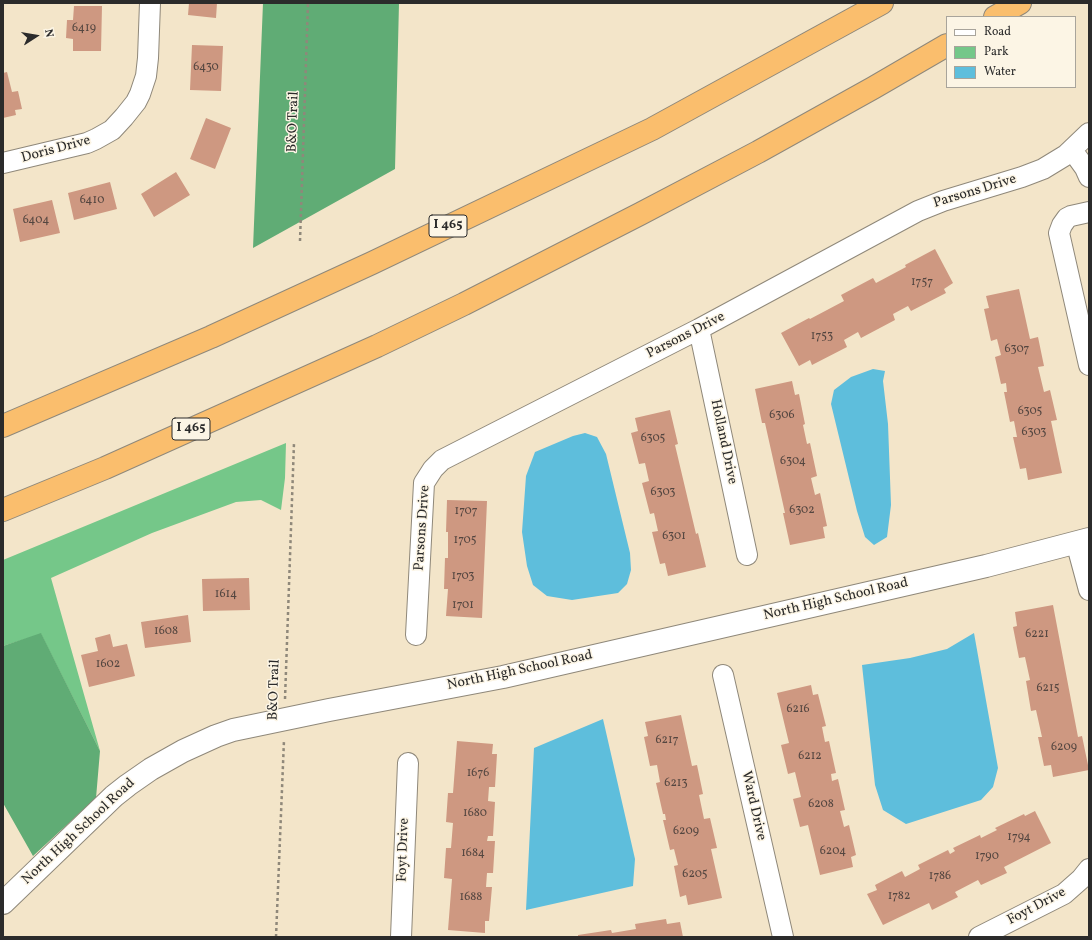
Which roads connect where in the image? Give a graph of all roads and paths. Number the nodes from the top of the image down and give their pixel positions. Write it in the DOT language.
graph roads {
  1 [pos="150,3"];
  2 [pos="308,3"];
  3 [pos="882,3"];
  4 [pos="1020,3"];
  5 [pos="997,16"];
  6 [pos="946,46"];
  7 [pos="1089,133"];
  8 [pos="1072,150"];
  9 [pos="3,163"];
  10 [pos="1089,178"];
  11 [pos="1089,212"];
  12 [pos="300,241"];
  13 [pos="699,329"];
  14 [pos="1089,365"];
  15 [pos="3,426"];
  16 [pos="294,443"];
  17 [pos="3,510"];
  18 [pos="1082,541"];
  19 [pos="747,555"];
  20 [pos="1089,590"];
  21 [pos="416,635"];
  22 [pos="723,675"];
  23 [pos="284,719"];
  24 [pos="408,763"];
  25 [pos="1089,869"];
  26 [pos="3,903"];
  27 [pos="276,937"];
  28 [pos="401,937"];
  29 [pos="783,937"];
  30 [pos="979,937"];
  1 -- 9 [label="street, Doris Drive"];
  2 -- 12 [label="path, B&O Trail"];
  3 -- 15 [label="highway, I 465"];
  4 -- 5 [label="highway"];
  6 -- 17 [label="highway, I 465"];
  7 -- 8 [label="street, Parsons Drive"];
  8 -- 10 [label="street"];
  8 -- 13 [label="street, Parsons Drive"];
  11 -- 14 [label="street"];
  13 -- 19 [label="street, Holland Drive"];
  13 -- 21 [label="street, Parsons Drive"];
  16 -- 23 [label="path, B&O Trail"];
  18 -- 20 [label="street"];
  18 -- 23 [label="street, North High School Road"];
  22 -- 29 [label="street, Ward Drive"];
  23 -- 26 [label="street, North High School Road"];
  23 -- 27 [label="path, B&O Trail"];
  24 -- 28 [label="street, Foyt Drive"];
  25 -- 30 [label="street, Foyt Drive"];
}
